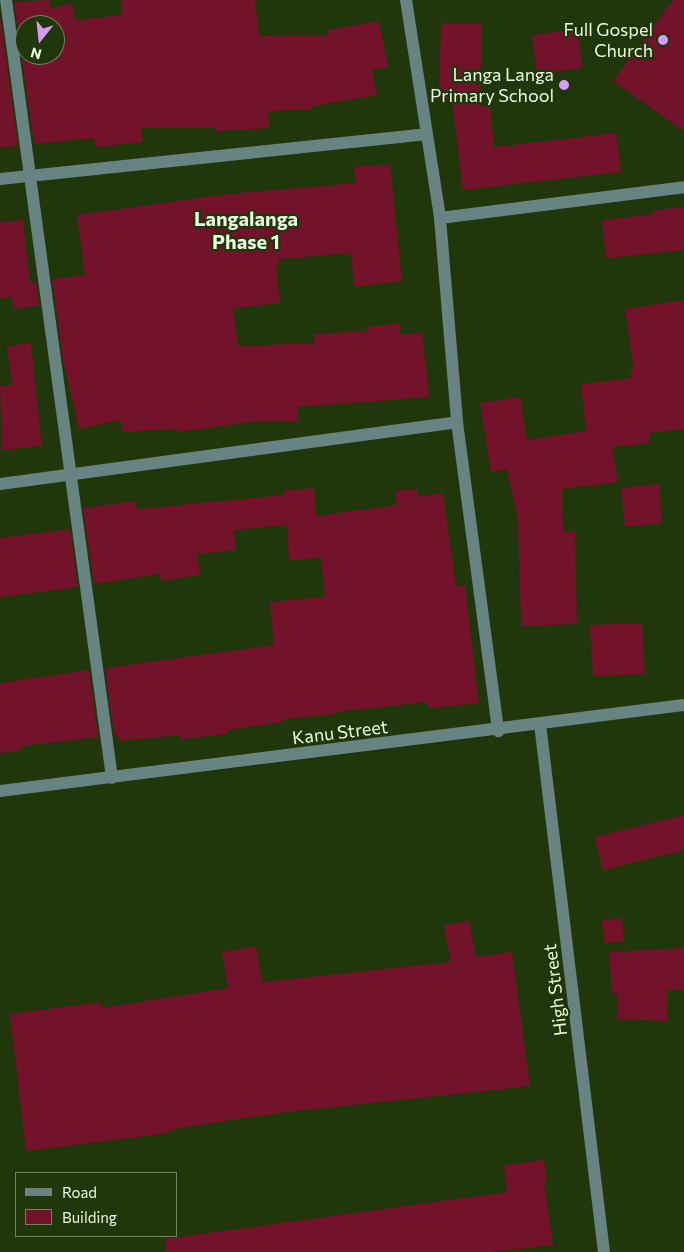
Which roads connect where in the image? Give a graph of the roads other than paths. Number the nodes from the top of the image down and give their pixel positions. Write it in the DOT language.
graph roads {
  1 [pos="6,0"];
  2 [pos="406,0"];
  3 [pos="426,134"];
  4 [pos="30,175"];
  5 [pos="0,179"];
  6 [pos="684,187"];
  7 [pos="440,218"];
  8 [pos="457,422"];
  9 [pos="70,472"];
  10 [pos="0,484"];
  11 [pos="684,705"];
  12 [pos="540,724"];
  13 [pos="498,731"];
  14 [pos="112,778"];
  15 [pos="0,791"];
  16 [pos="604,1252"];
  1 -- 4 [label="street"];
  2 -- 3 [label="street"];
  3 -- 4 [label="street"];
  3 -- 7 [label="street"];
  4 -- 5 [label="street"];
  4 -- 9 [label="street"];
  6 -- 7 [label="street"];
  7 -- 8 [label="street"];
  8 -- 9 [label="street"];
  8 -- 13 [label="street"];
  9 -- 10 [label="street"];
  9 -- 14 [label="street"];
  11 -- 12 [label="street, Kanu Street"];
  12 -- 13 [label="street, Kanu Street"];
  12 -- 16 [label="street, High Street"];
  13 -- 14 [label="street, Kanu Street"];
  14 -- 15 [label="street, Kanu Street"];
}
